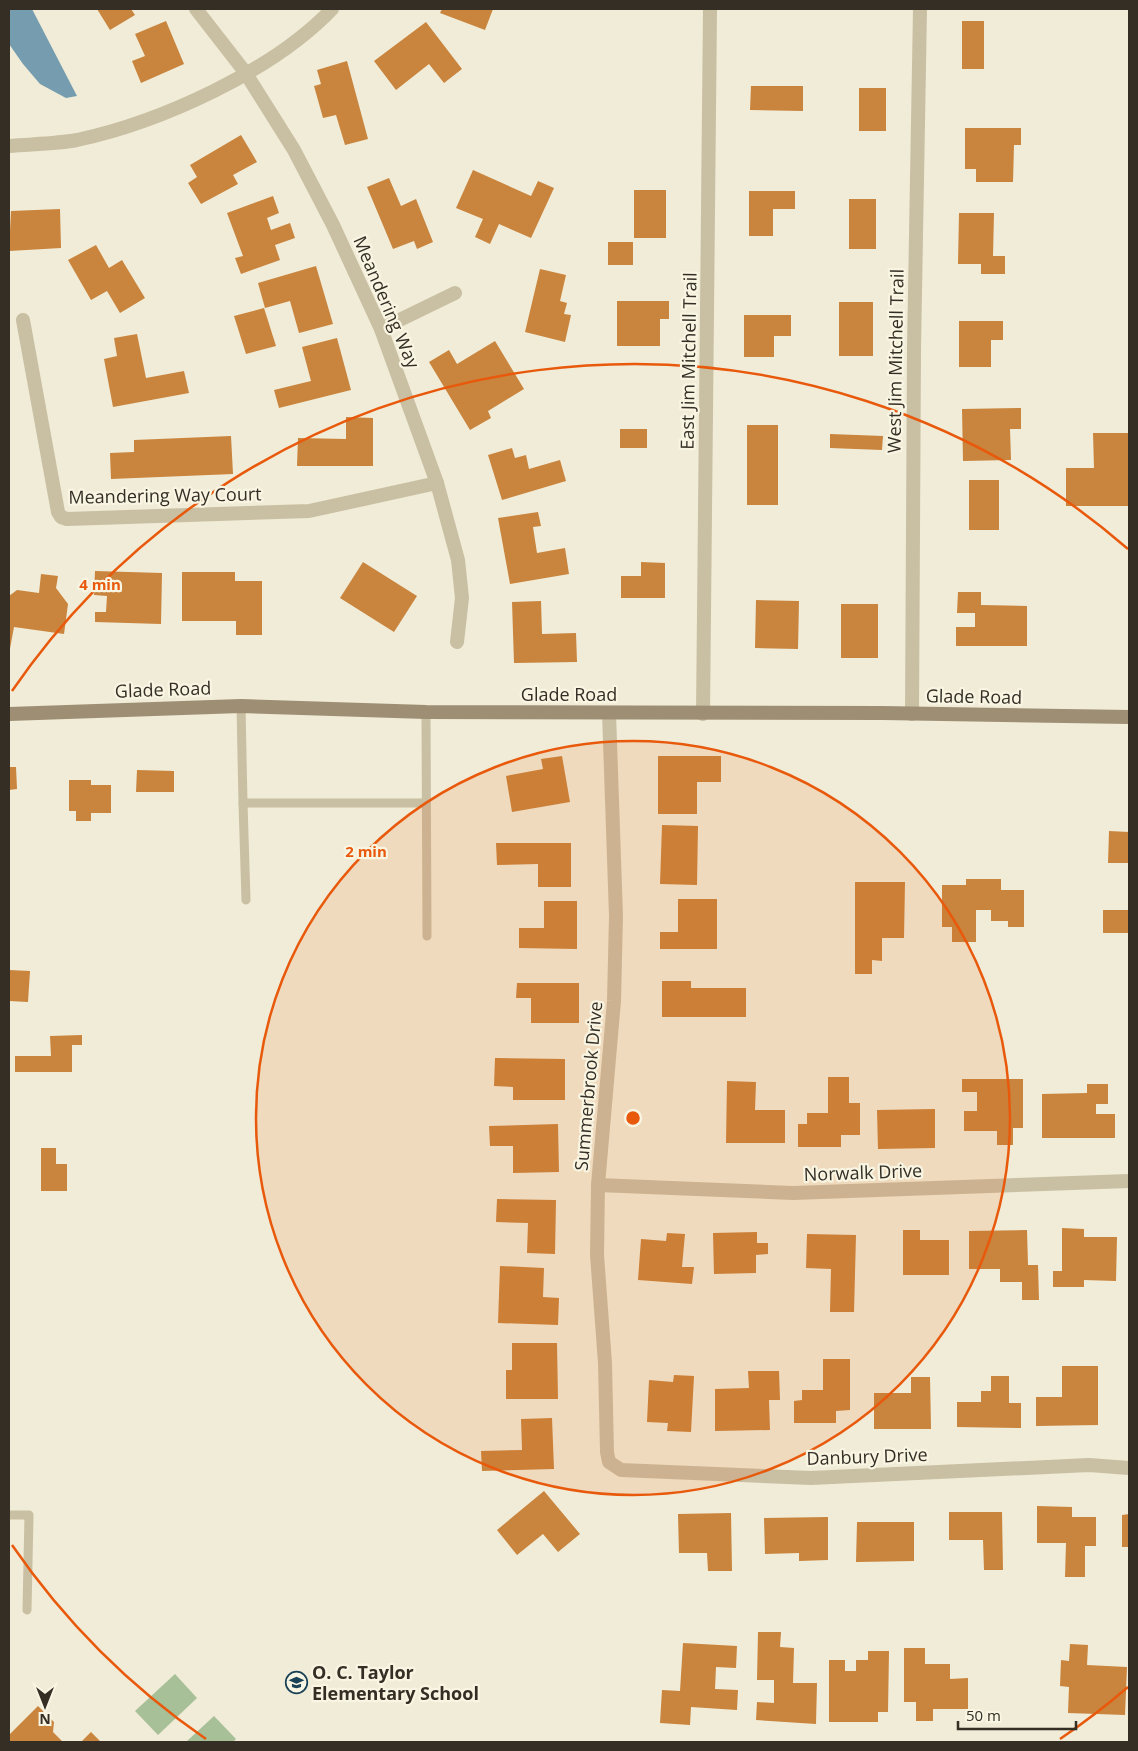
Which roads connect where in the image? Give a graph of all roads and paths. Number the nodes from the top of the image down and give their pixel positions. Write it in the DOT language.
graph roads {
  1 [pos="196,9"];
  2 [pos="332,9"];
  3 [pos="710,9"];
  4 [pos="920,9"];
  5 [pos="245,72"];
  6 [pos="9,146"];
  7 [pos="455,293"];
  8 [pos="23,320"];
  9 [pos="381,329"];
  10 [pos="437,484"];
  11 [pos="457,642"];
  12 [pos="241,706"];
  13 [pos="426,712"];
  14 [pos="609,713"];
  15 [pos="9,714"];
  16 [pos="703,714"];
  17 [pos="912,714"];
  18 [pos="1129,717"];
  19 [pos="243,803"];
  20 [pos="426,803"];
  21 [pos="246,900"];
  22 [pos="426,936"];
  23 [pos="1129,1181"];
  24 [pos="598,1185"];
  25 [pos="609,1462"];
  26 [pos="1129,1468"];
  27 [pos="9,1515"];
  28 [pos="27,1610"];
  1 -- 5 [label="street, Meandering Way"];
  2 -- 5 [label="street"];
  3 -- 16 [label="street, East Jim Mitchell Trail"];
  4 -- 17 [label="street, West Jim Mitchell Trail"];
  5 -- 6 [label="street"];
  5 -- 9 [label="street, Meandering Way"];
  7 -- 9 [label="street"];
  8 -- 10 [label="street, Meandering Way Court"];
  9 -- 10 [label="street, Meandering Way"];
  10 -- 11 [label="street, Meandering Way"];
  12 -- 13 [label="main road, Glade Road"];
  12 -- 15 [label="main road, Glade Road"];
  12 -- 19 [label="lane"];
  13 -- 14 [label="main road, Glade Road"];
  13 -- 20 [label="lane"];
  14 -- 16 [label="main road, Glade Road"];
  14 -- 24 [label="street, Summerbrook Drive"];
  16 -- 17 [label="main road, Glade Road"];
  17 -- 18 [label="main road, Glade Road"];
  19 -- 20 [label="lane"];
  19 -- 21 [label="lane"];
  20 -- 22 [label="lane"];
  23 -- 24 [label="street, Norwalk Drive"];
  24 -- 25 [label="street, Summerbrook Drive"];
  25 -- 26 [label="street, Danbury Drive"];
  27 -- 28 [label="lane"];
}
